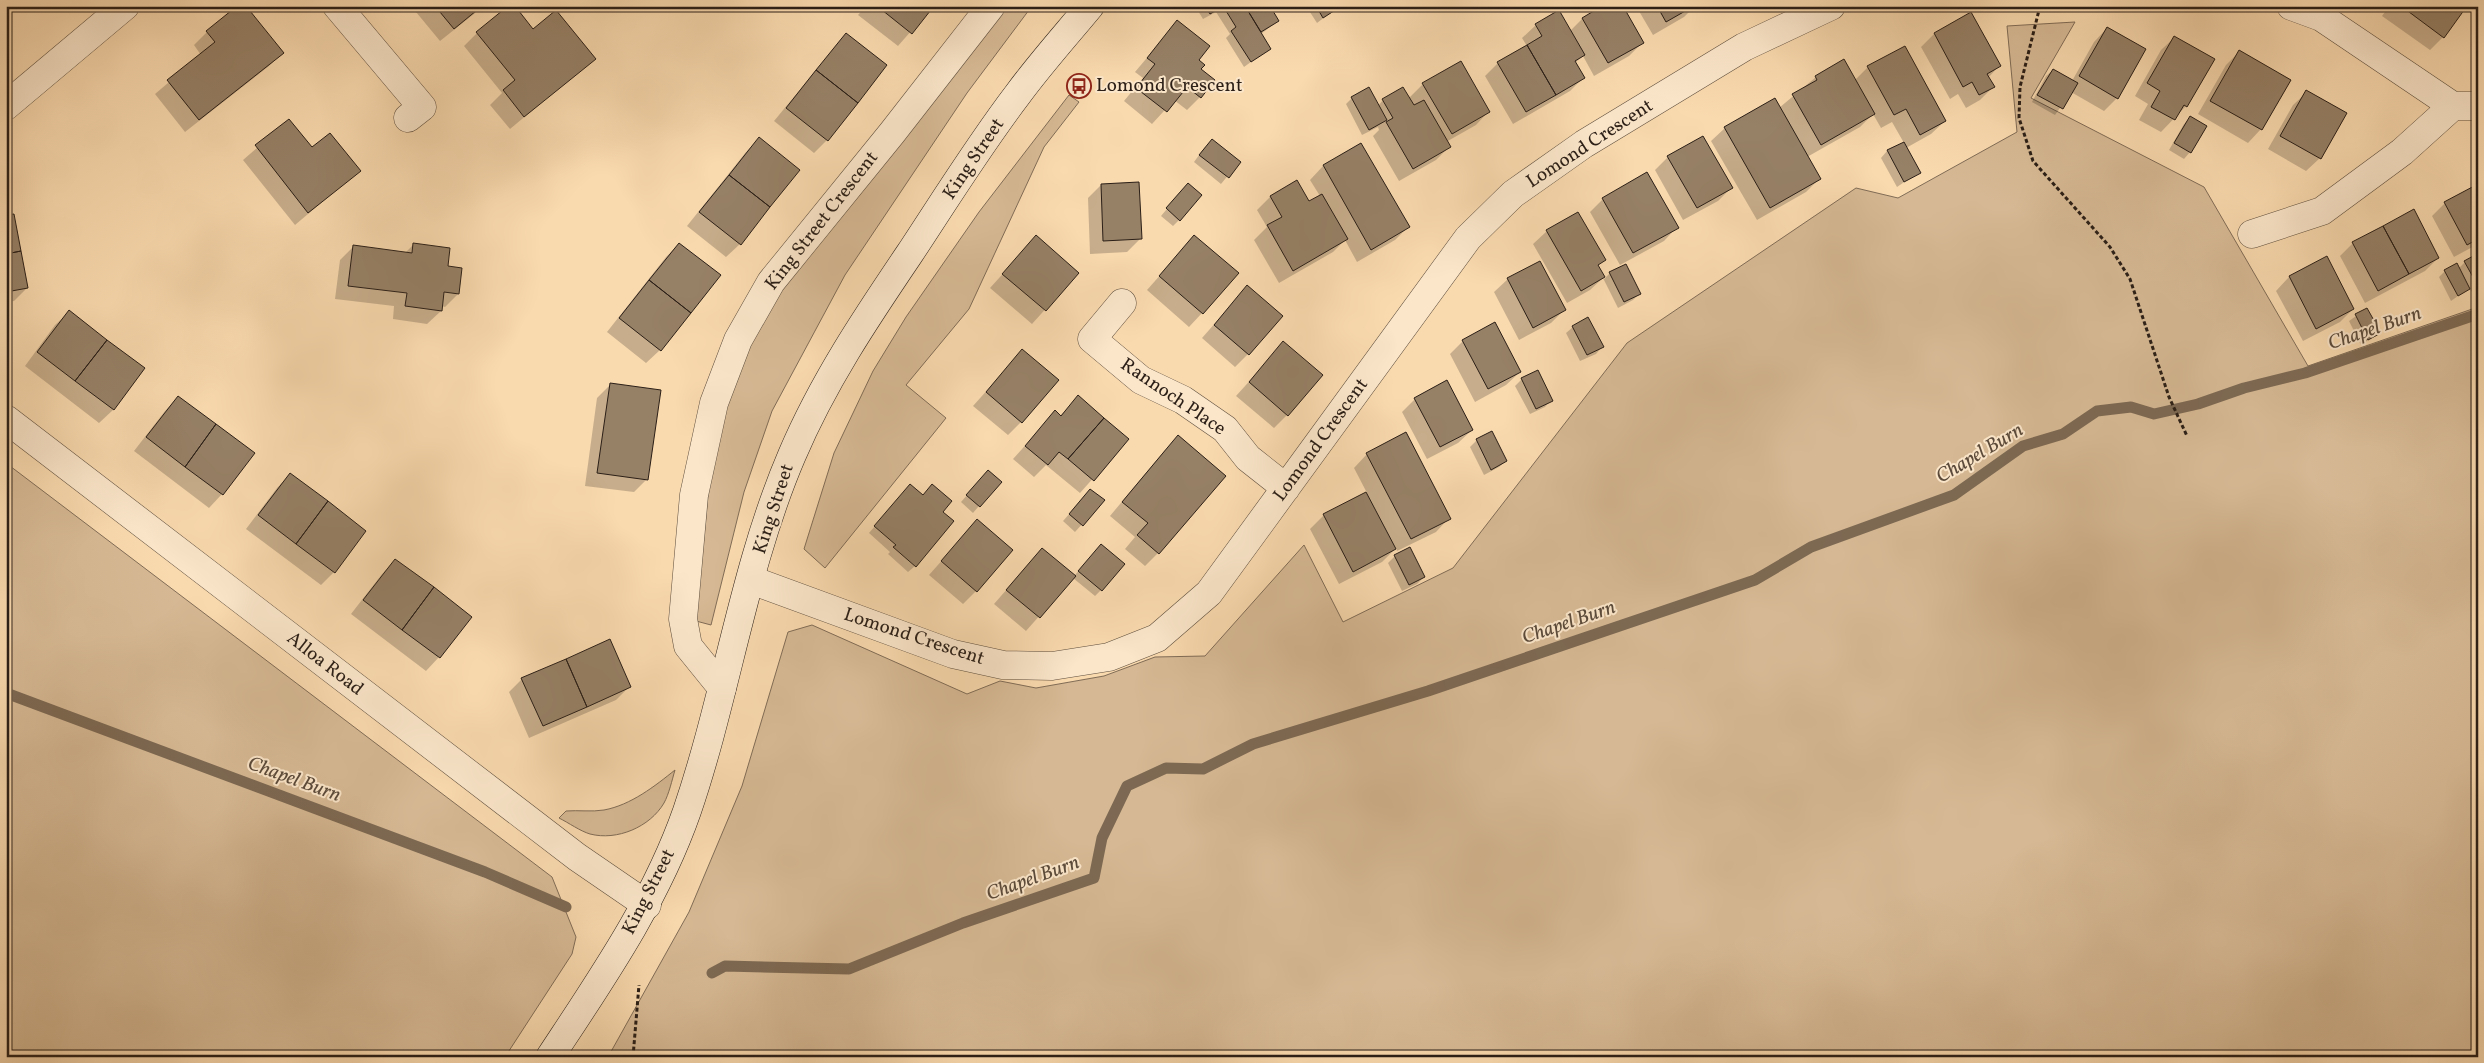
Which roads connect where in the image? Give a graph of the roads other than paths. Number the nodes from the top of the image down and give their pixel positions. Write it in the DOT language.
graph roads {
  1 [pos="338,6"];
  2 [pos="991,6"];
  3 [pos="1090,6"];
  4 [pos="1831,6"];
  5 [pos="2290,6"];
  6 [pos="124,7"];
  7 [pos="2324,11"];
  8 [pos="6,106"];
  9 [pos="2465,106"];
  10 [pos="408,118"];
  11 [pos="2252,234"];
  12 [pos="1122,303"];
  13 [pos="6,420"];
  14 [pos="1286,488"];
  15 [pos="751,580"];
  16 [pos="722,688"];
  17 [pos="647,904"];
  18 [pos="550,1057"];
  1 -- 10 [label="street"];
  2 -- 16 [label="street, King Street Crescent"];
  3 -- 15 [label="street, King Street"];
  4 -- 14 [label="street, Lomond Crescent"];
  5 -- 7 [label="street"];
  6 -- 8 [label="street"];
  7 -- 9 [label="street"];
  9 -- 11 [label="street"];
  12 -- 14 [label="street, Rannoch Place"];
  13 -- 17 [label="street, Alloa Road"];
  14 -- 15 [label="street, Lomond Crescent"];
  15 -- 16 [label="street, King Street"];
  16 -- 17 [label="street, King Street"];
  17 -- 18 [label="street, King Street"];
}
